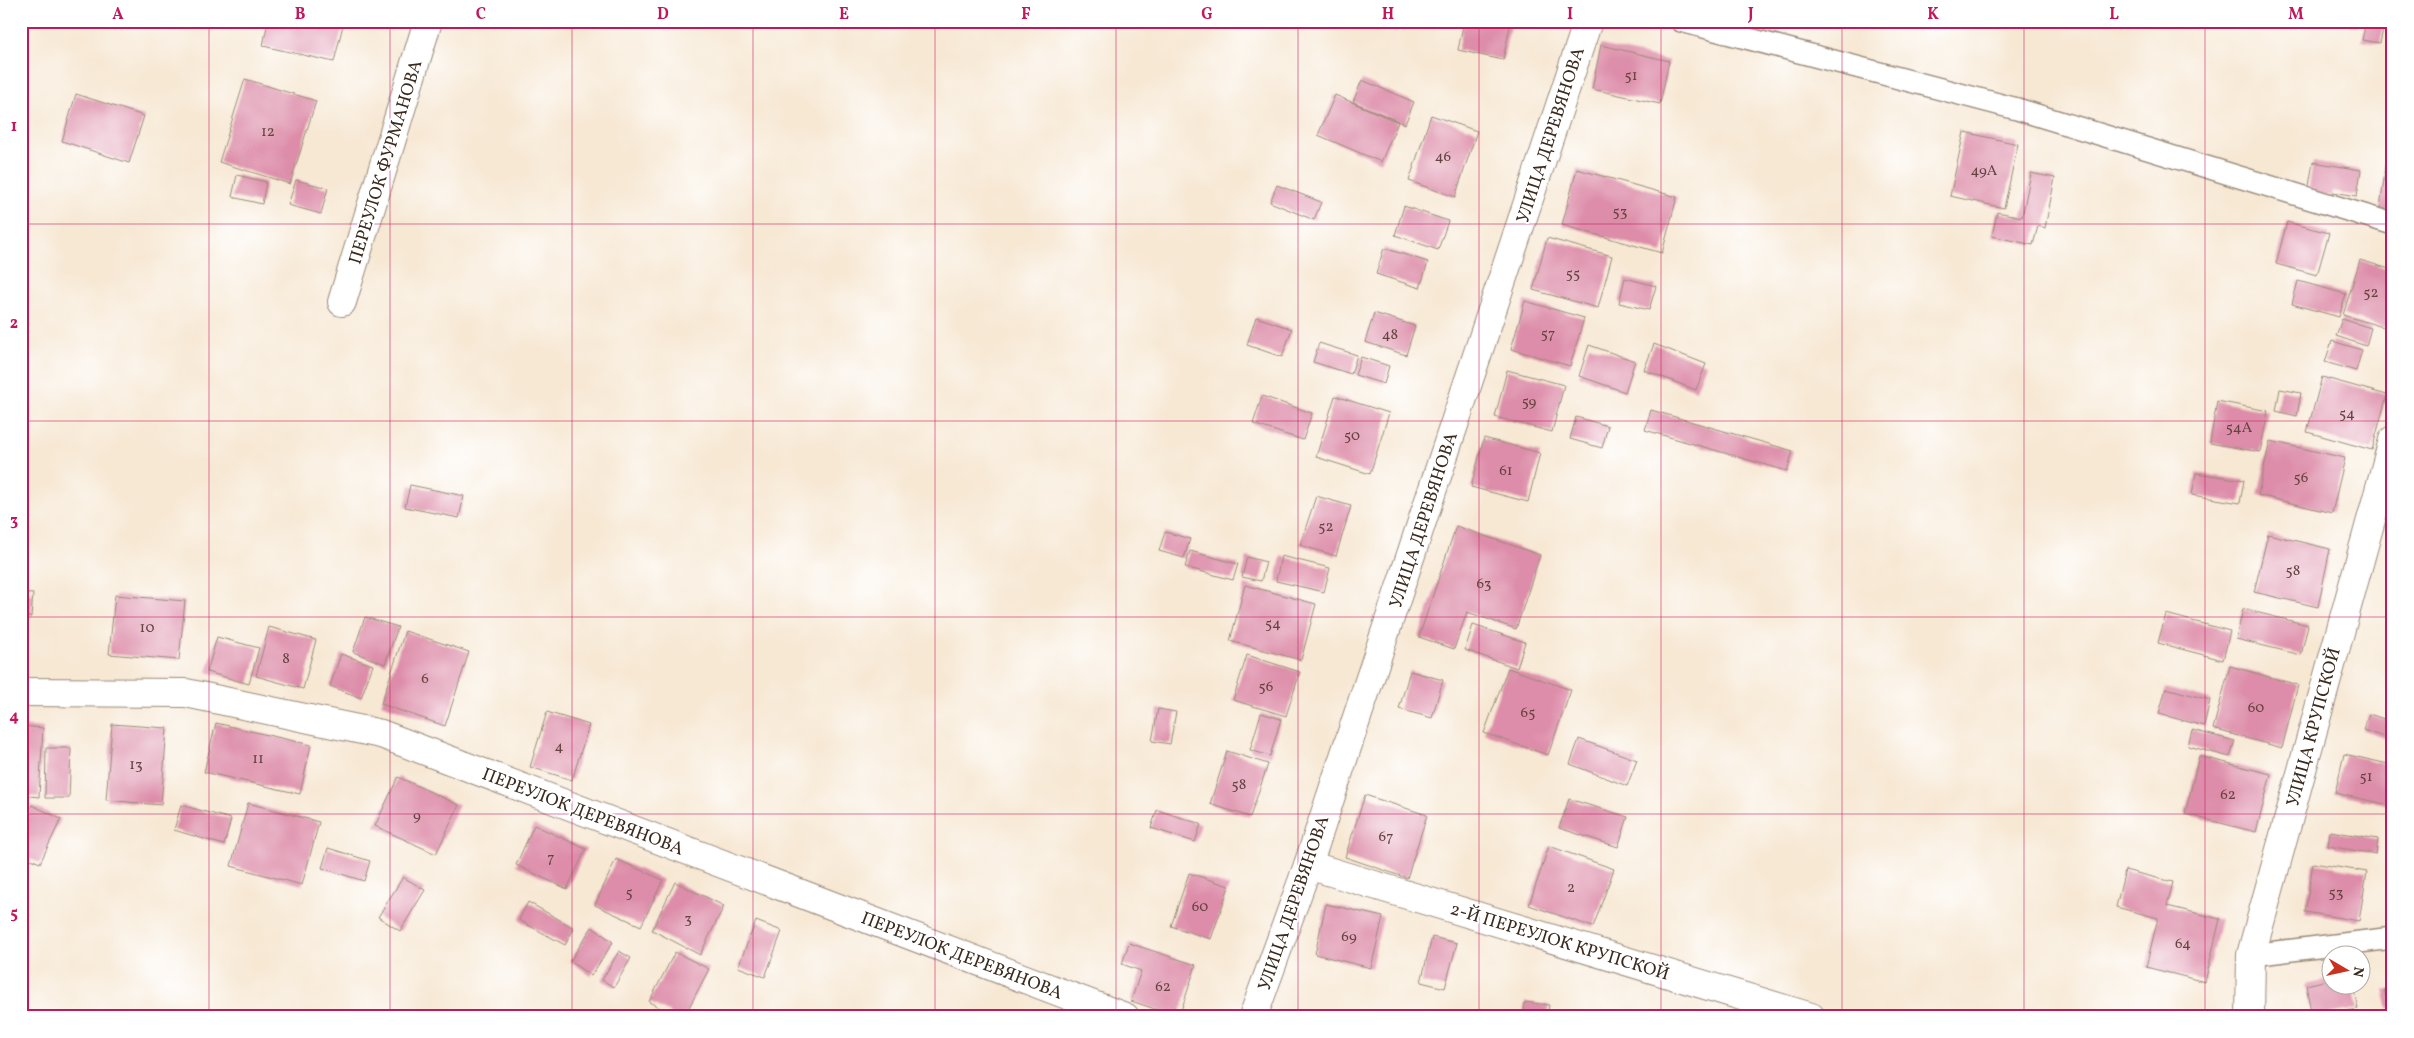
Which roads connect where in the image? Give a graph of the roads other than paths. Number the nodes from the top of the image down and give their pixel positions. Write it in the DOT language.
graph roads {
  1 [pos="428,21"];
  2 [pos="1588,21"];
  3 [pos="1681,21"];
  4 [pos="2393,224"];
  5 [pos="342,302"];
  6 [pos="2393,440"];
  7 [pos="21,692"];
  8 [pos="1308,864"];
  9 [pos="2393,938"];
  10 [pos="2251,955"];
  11 [pos="1125,1017"];
  12 [pos="1253,1017"];
  13 [pos="1811,1017"];
  14 [pos="2250,1017"];
  1 -- 5 [label="street, ПЕРЕУЛОК ФУРМАНОВА"];
  2 -- 8 [label="street, УЛИЦА ДЕРЕВЯНОВА"];
  3 -- 4 [label="lane"];
  6 -- 10 [label="street, УЛИЦА КРУПСКОЙ"];
  7 -- 11 [label="street, ПЕРЕУЛОК ДЕРЕВЯНОВА"];
  8 -- 12 [label="street, УЛИЦА ДЕРЕВЯНОВА"];
  8 -- 13 [label="street, 2-Й ПЕРЕУЛОК КРУПСКОЙ"];
  9 -- 10 [label="lane"];
  10 -- 14 [label="street, УЛИЦА КРУПСКОЙ"];
}
